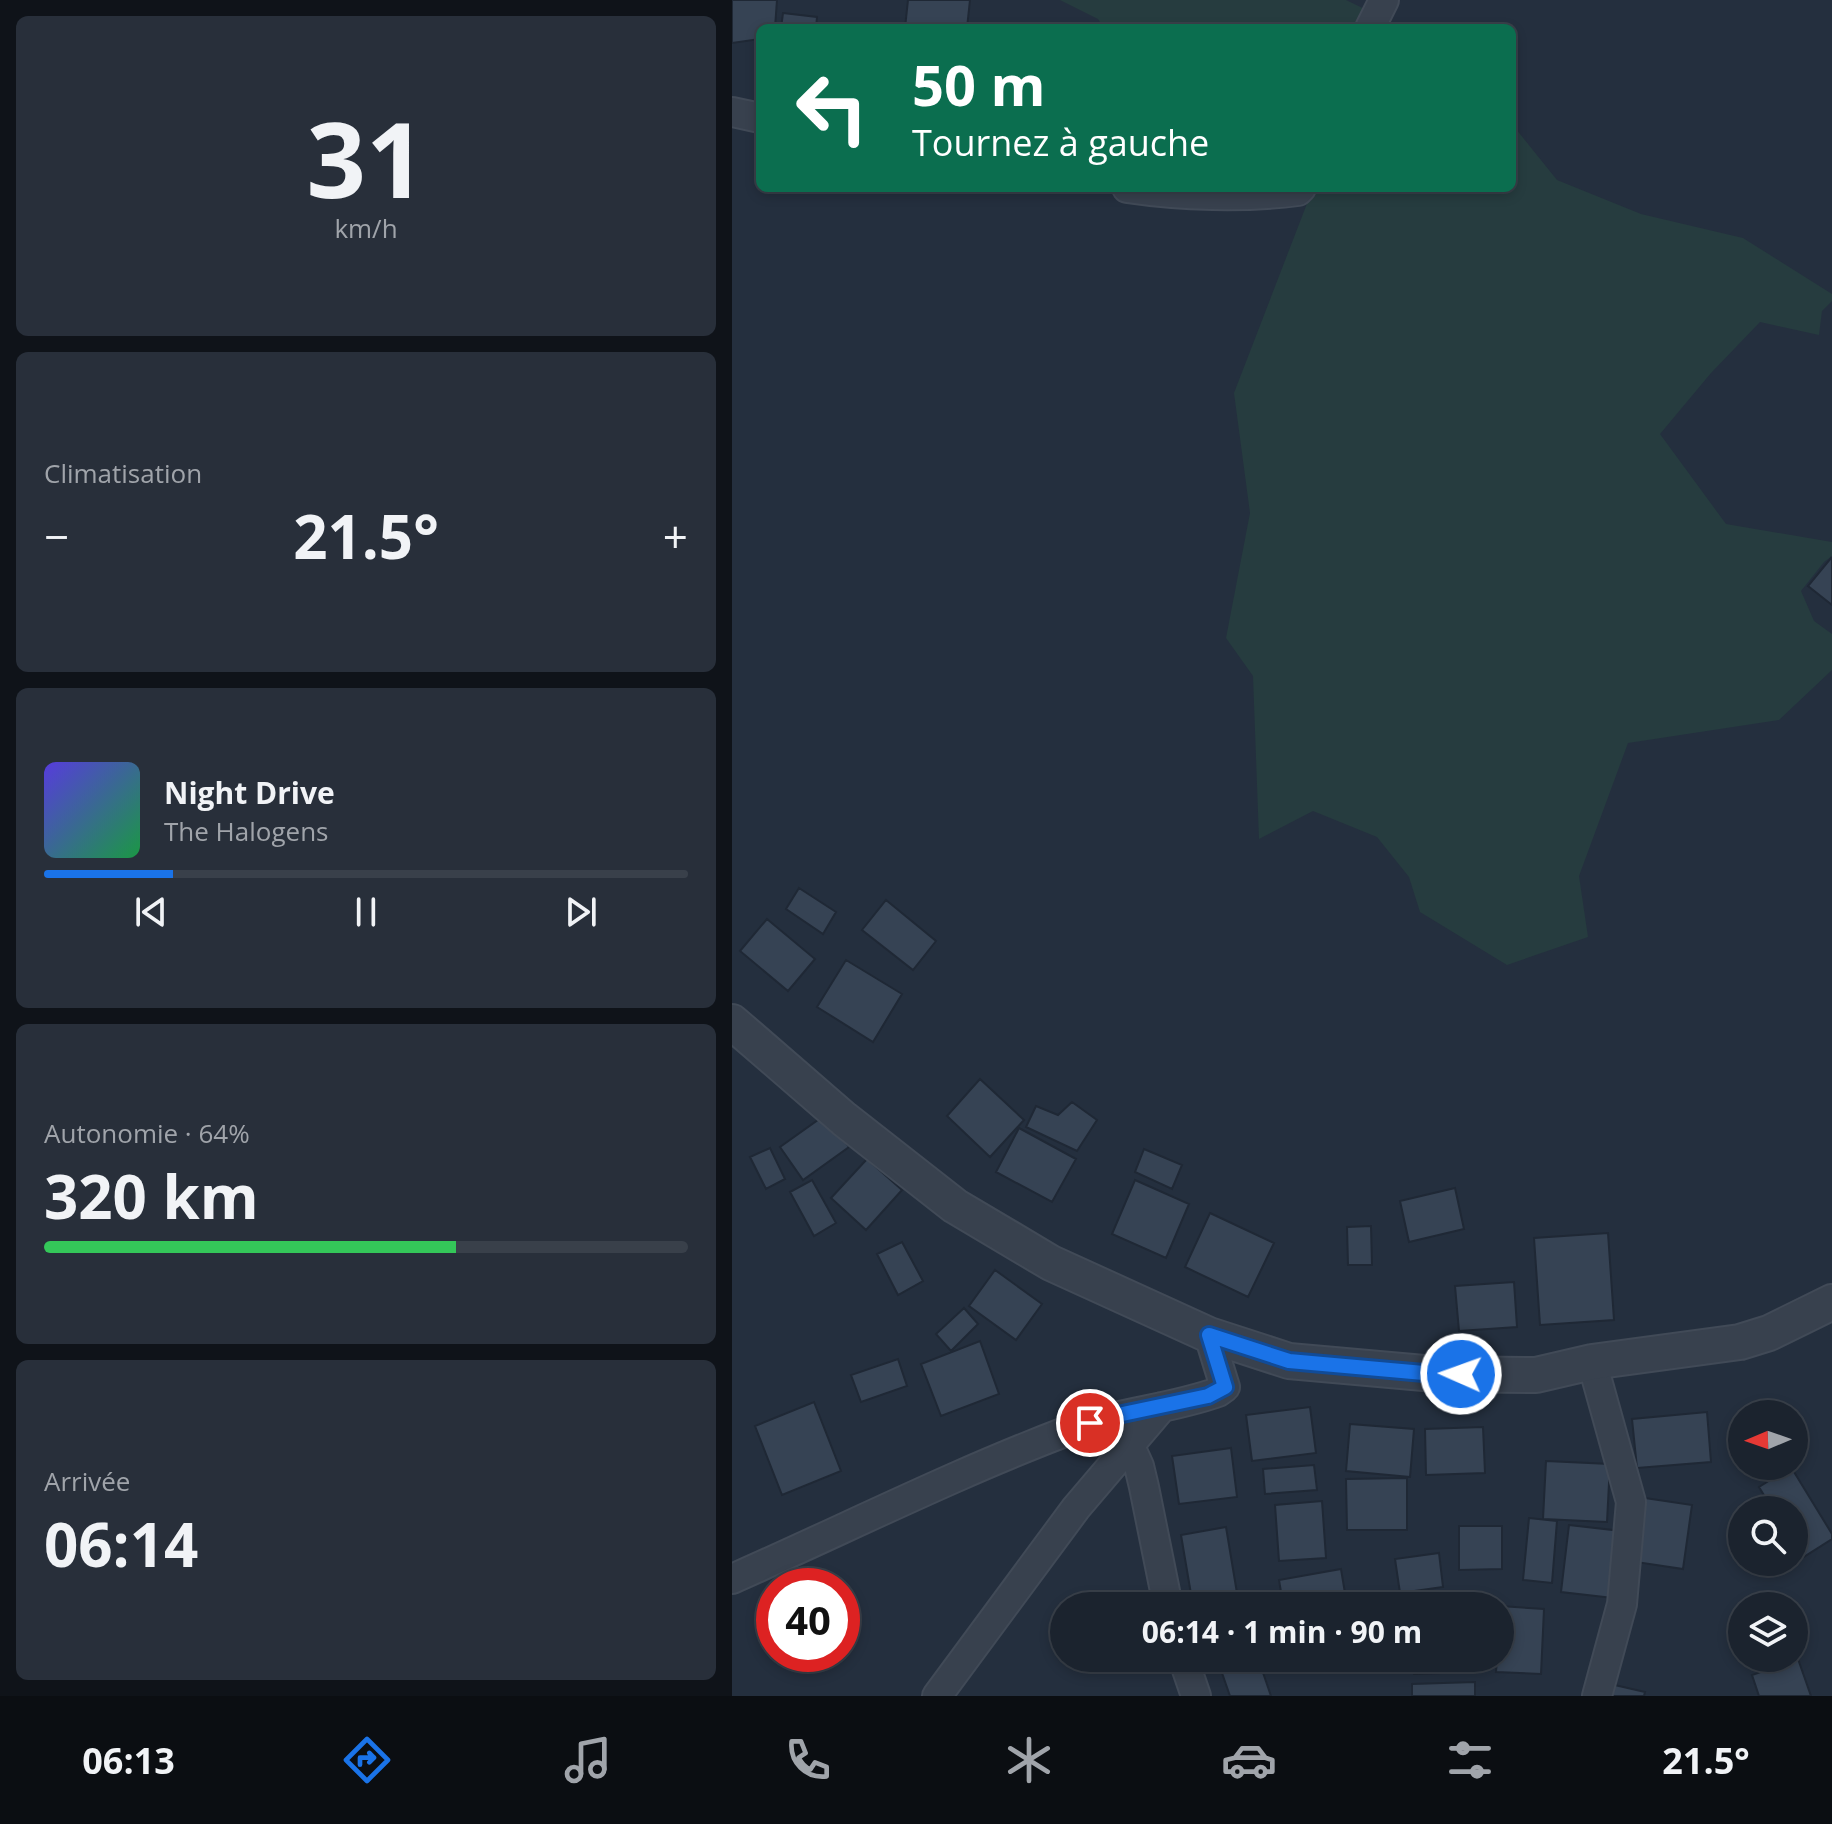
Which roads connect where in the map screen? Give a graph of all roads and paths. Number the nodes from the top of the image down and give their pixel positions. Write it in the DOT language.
graph roads {
  1 [pos="1384,0"];
  2 [pos="1372,24"];
  3 [pos="732,112"];
  4 [pos="756,117"];
  5 [pos="1151,192"];
  6 [pos="1287,192"];
  7 [pos="732,1022"];
  8 [pos="1832,1302"];
  9 [pos="1209,1335"];
  10 [pos="1592,1362"];
  11 [pos="1162,1407"];
  12 [pos="1113,1416"];
  13 [pos="1131,1446"];
  14 [pos="732,1579"];
  15 [pos="1165,1592"];
  16 [pos="1188,1672"];
  17 [pos="937,1696"];
  18 [pos="1196,1696"];
  19 [pos="1597,1696"];
  1 -- 2 [label="street"];
  3 -- 4 [label="street"];
  5 -- 6 [label="street"];
  7 -- 9 [label="street"];
  8 -- 10 [label="street"];
  9 -- 10 [label="street"];
  9 -- 11 [label="street"];
  10 -- 19 [label="street"];
  11 -- 12 [label="street"];
  11 -- 13 [label="street"];
  12 -- 13 [label="street"];
  12 -- 14 [label="street"];
  13 -- 15 [label="street"];
  13 -- 17 [label="street"];
  16 -- 18 [label="street"];
}
